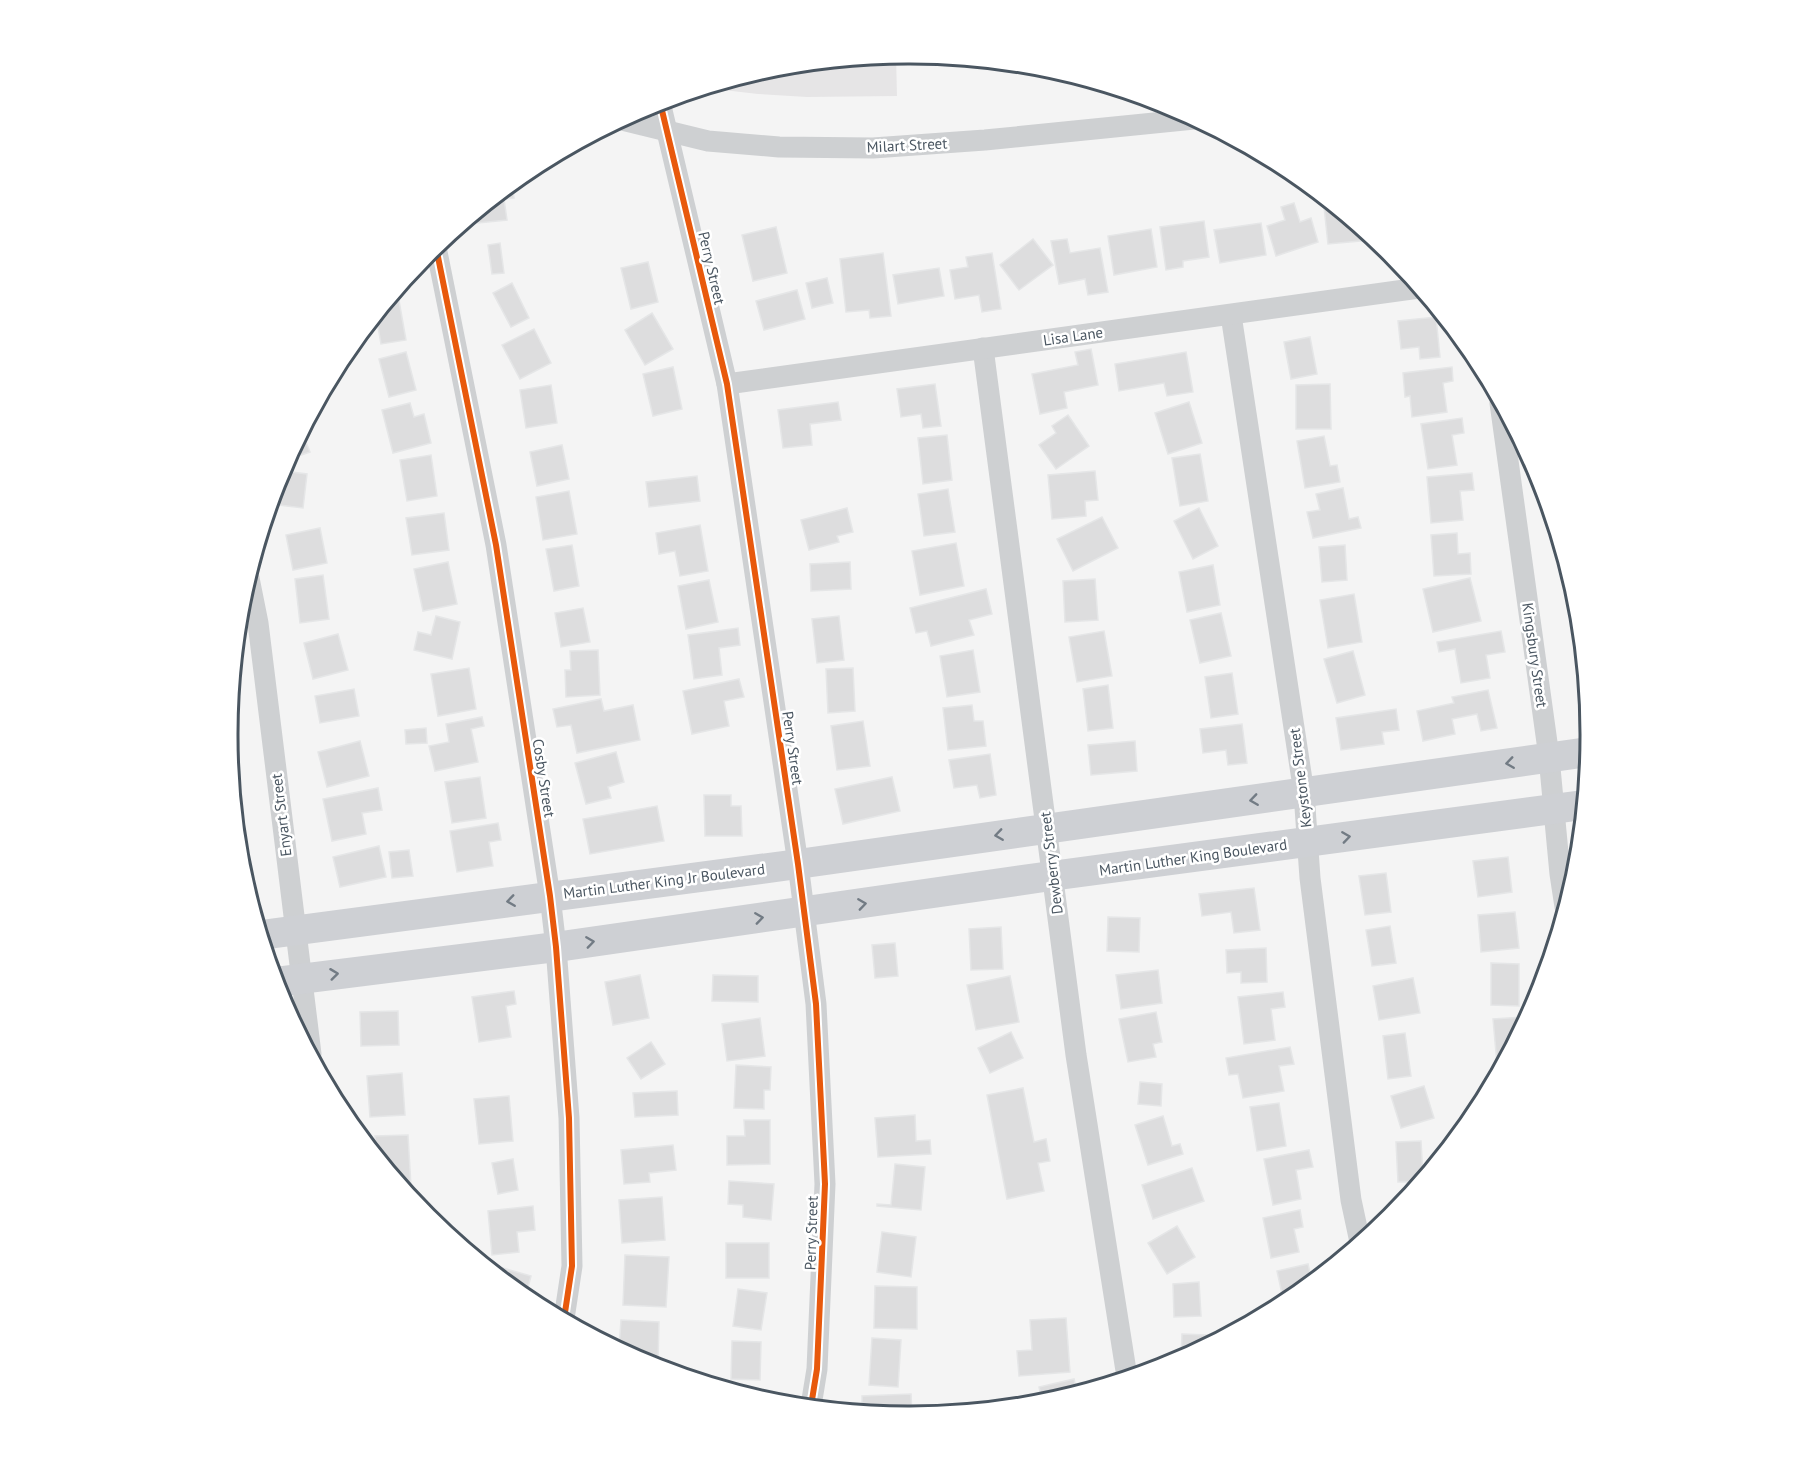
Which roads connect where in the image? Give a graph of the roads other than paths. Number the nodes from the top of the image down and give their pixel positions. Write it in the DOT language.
graph roads {
  1 [pos="662,112"];
  2 [pos="1177,121"];
  3 [pos="636,123"];
  4 [pos="667,130"];
  5 [pos="438,258"];
  6 [pos="1410,289"];
  7 [pos="1231,315"];
  8 [pos="983,348"];
  9 [pos="727,384"];
  10 [pos="1503,425"];
  11 [pos="253,597"];
  12 [pos="1579,753"];
  13 [pos="1550,758"];
  14 [pos="1304,793"];
  15 [pos="1576,806"];
  16 [pos="1554,809"];
  17 [pos="1047,828"];
  18 [pos="1307,842"];
  19 [pos="798,864"];
  20 [pos="1051,876"];
  21 [pos="1563,885"];
  22 [pos="550,896"];
  23 [pos="804,912"];
  24 [pos="296,930"];
  25 [pos="268,933"];
  26 [pos="556,947"];
  27 [pos="289,980"];
  28 [pos="298,1009"];
  29 [pos="1358,1232"];
  30 [pos="565,1311"];
  31 [pos="1126,1370"];
  32 [pos="812,1399"];
  1 -- 4 [label="street, Perry Street"];
  2 -- 4 [label="street, Milart Street"];
  3 -- 4 [label="street, Milart Street"];
  4 -- 9 [label="street, Perry Street"];
  5 -- 22 [label="street, Cosby Street"];
  6 -- 7 [label="street, Lisa Lane"];
  7 -- 8 [label="street, Lisa Lane"];
  7 -- 14 [label="street, Keystone Street"];
  8 -- 9 [label="street, Lisa Lane"];
  8 -- 17 [label="street, Dewberry Street"];
  9 -- 19 [label="street, Perry Street"];
  10 -- 13 [label="street, Kingsbury Street"];
  11 -- 24 [label="street, Enyart Street"];
  12 -- 13 [label="main road"];
  13 -- 14 [label="main road, one-way"];
  13 -- 16 [label="street, Kingsbury Street"];
  14 -- 17 [label="main road, one-way"];
  14 -- 18 [label="street, Keystone Street"];
  15 -- 16 [label="main road, Martin Luther King Boulevard"];
  18 -- 16 [label="main road, Martin Luther King Boulevard, one-way"];
  16 -- 21 [label="street, Kingsbury Street"];
  17 -- 19 [label="main road, Martin Luther King Jr Boulevard, one-way"];
  17 -- 20 [label="street, Dewberry Street"];
  18 -- 20 [label="main road, Martin Luther King Boulevard"];
  18 -- 29 [label="street, Keystone Street"];
  19 -- 22 [label="main road, Martin Luther King Jr Boulevard"];
  19 -- 23 [label="street, Perry Street"];
  23 -- 20 [label="main road, Martin Luther King Boulevard, one-way"];
  20 -- 31 [label="street, Dewberry Street"];
  22 -- 24 [label="main road, Martin Luther King Jr Boulevard, one-way"];
  22 -- 26 [label="street, Cosby Street"];
  26 -- 23 [label="main road, one-way"];
  23 -- 32 [label="street, Perry Street"];
  24 -- 25 [label="main road, Martin Luther King Jr Boulevard"];
  24 -- 27 [label="street, Enyart Street"];
  27 -- 26 [label="main road, one-way"];
  26 -- 30 [label="street, Cosby Street"];
  27 -- 28 [label="street, Enyart Street"];
}
